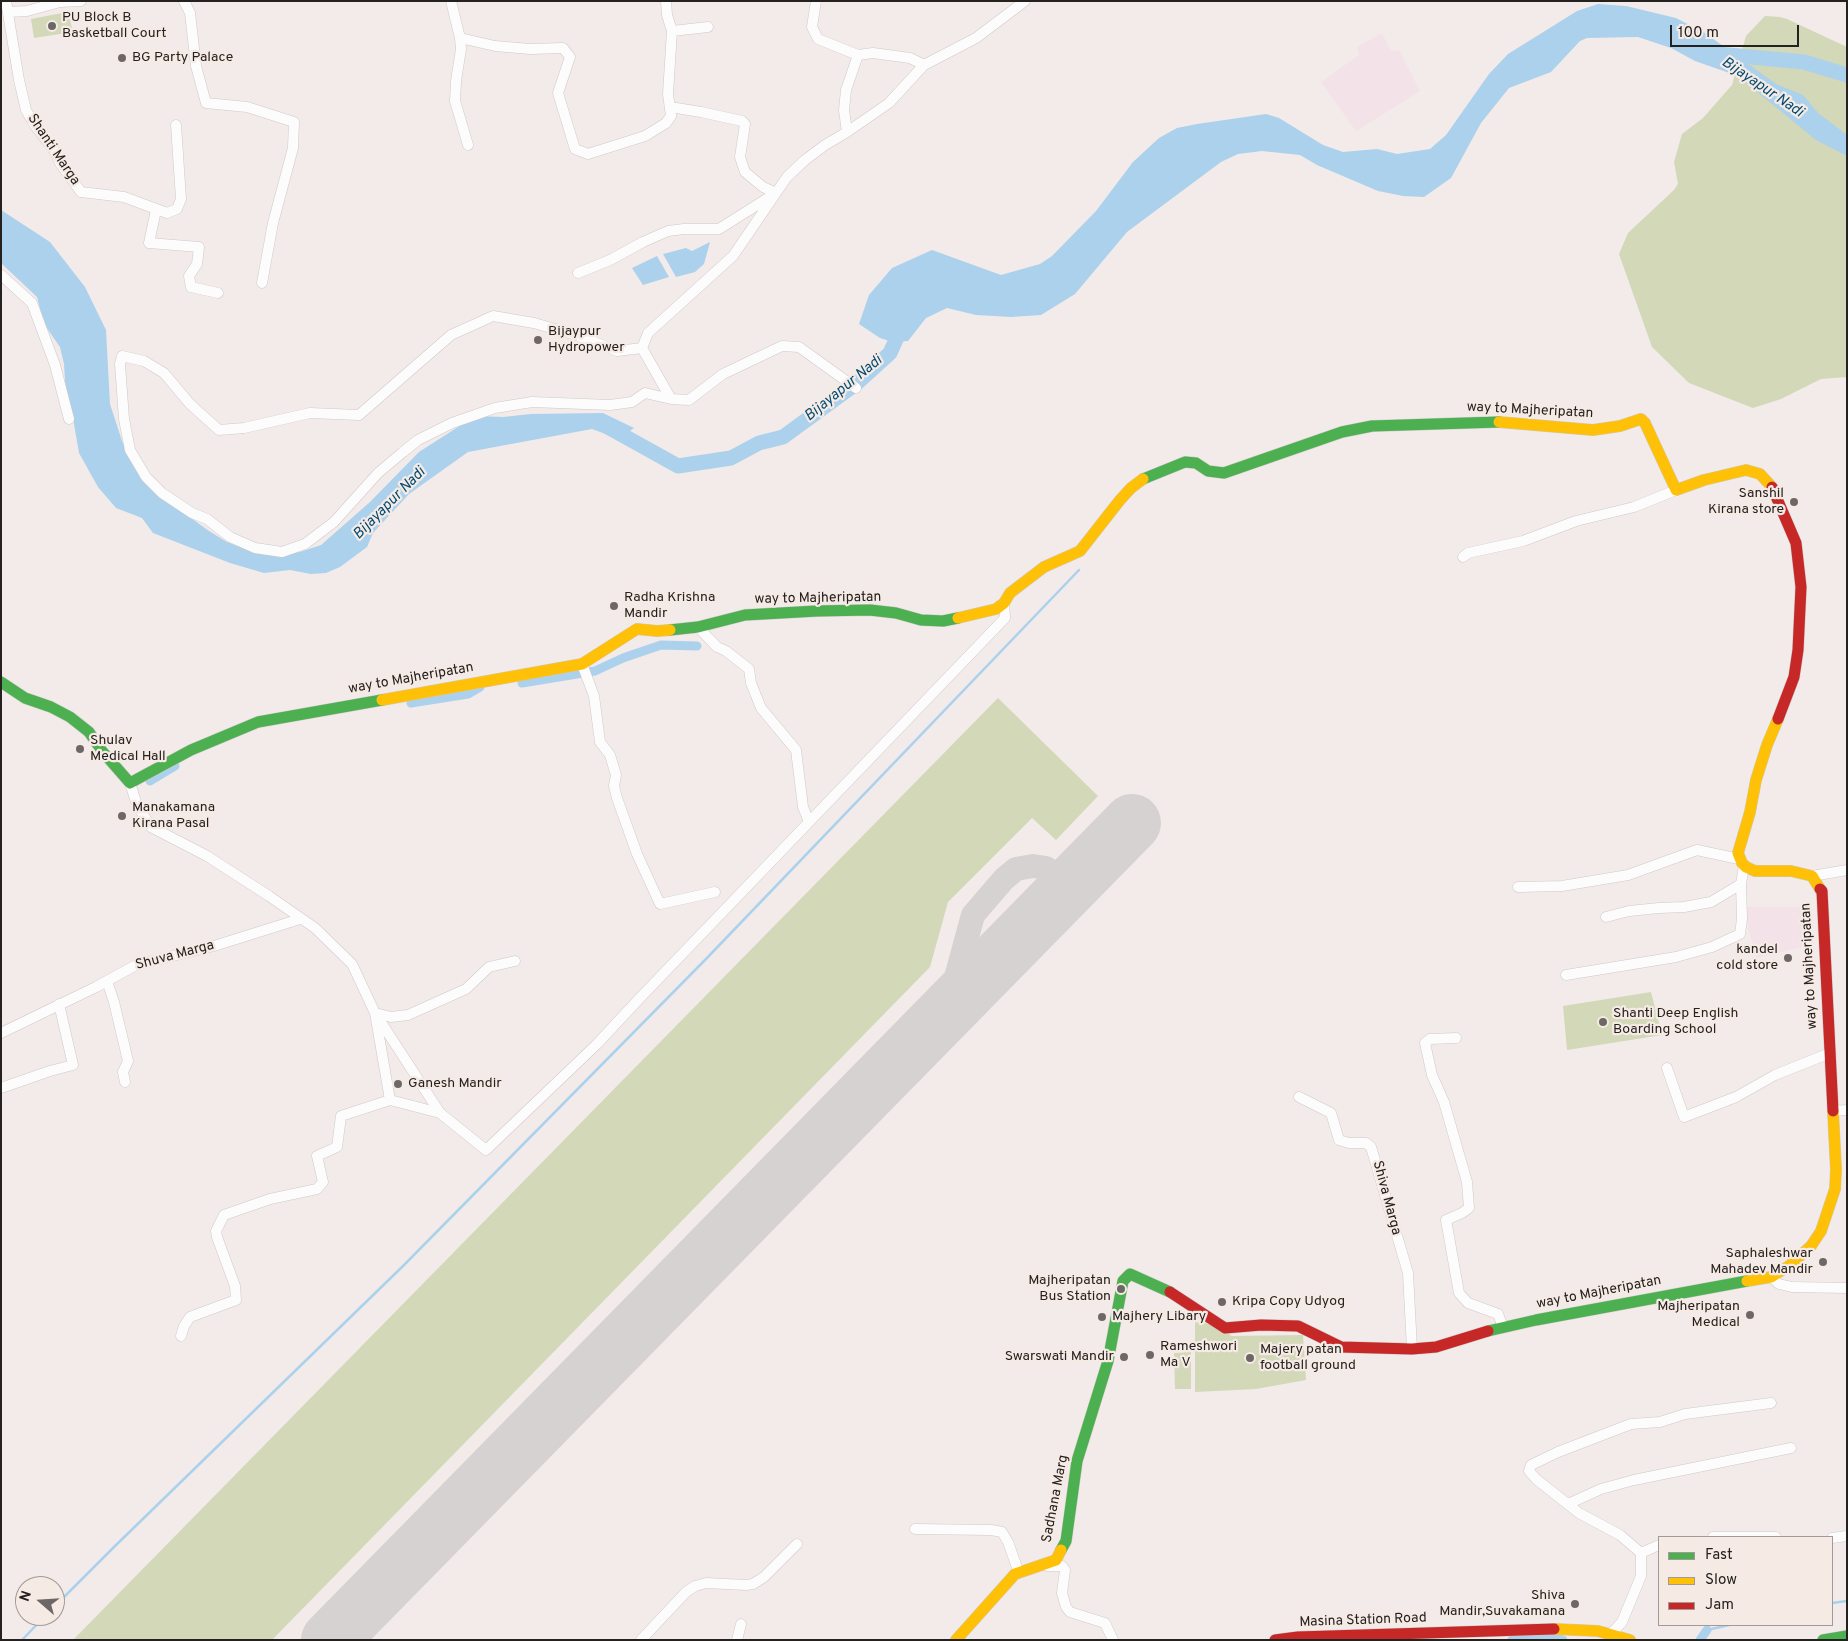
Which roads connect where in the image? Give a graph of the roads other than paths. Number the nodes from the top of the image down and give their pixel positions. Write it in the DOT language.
graph roads {
  1 [pos="81,1"];
  2 [pos="184,1"];
  3 [pos="451,1"];
  4 [pos="657,1"];
  5 [pos="816,1"];
  6 [pos="1025,1"];
  7 [pos="7,6"];
  8 [pos="666,6"];
  9 [pos="6,26"];
  10 [pos="708,27"];
  11 [pos="672,31"];
  12 [pos="460,38"];
  13 [pos="858,55"];
  14 [pos="924,65"];
  15 [pos="670,107"];
  16 [pos="176,125"];
  17 [pos="847,132"];
  18 [pos="468,145"];
  19 [pos="776,193"];
  20 [pos="156,210"];
  21 [pos="578,273"];
  22 [pos="1,275"];
  23 [pos="262,283"];
  24 [pos="218,293"];
  25 [pos="642,348"];
  26 [pos="854,385"];
  27 [pos="671,399"];
  28 [pos="69,419"];
  29 [pos="1676,490"];
  30 [pos="1463,557"];
  31 [pos="1004,603"];
  32 [pos="698,627"];
  33 [pos="582,664"];
  34 [pos="1,682"];
  35 [pos="130,783"];
  36 [pos="809,822"];
  37 [pos="1742,862"];
  38 [pos="1847,870"];
  39 [pos="1812,876"];
  40 [pos="1741,884"];
  41 [pos="1518,887"];
  42 [pos="715,892"];
  43 [pos="1606,918"];
  44 [pos="300,919"];
  45 [pos="515,961"];
  46 [pos="1566,975"];
  47 [pos="107,981"];
  48 [pos="59,1004"];
  49 [pos="375,1013"];
  50 [pos="1,1034"];
  51 [pos="1456,1038"];
  52 [pos="1830,1053"];
  53 [pos="1667,1068"];
  54 [pos="125,1082"];
  55 [pos="1,1088"];
  56 [pos="1299,1097"];
  57 [pos="390,1100"];
  58 [pos="1847,1110"];
  59 [pos="1833,1111"];
  60 [pos="440,1113"];
  61 [pos="1841,1170"];
  62 [pos="1771,1277"];
  63 [pos="1847,1288"];
  64 [pos="1116,1316"];
  65 [pos="1503,1327"];
  66 [pos="181,1336"];
  67 [pos="1412,1349"];
  68 [pos="1771,1403"];
  69 [pos="1791,1448"];
  70 [pos="1568,1504"];
  71 [pos="915,1529"];
  72 [pos="1847,1536"];
  73 [pos="1833,1538"];
  74 [pos="797,1544"];
  75 [pos="1658,1545"];
  76 [pos="1641,1552"];
  77 [pos="1041,1566"];
  78 [pos="1019,1573"];
  79 [pos="742,1624"];
  80 [pos="1611,1634"];
  81 [pos="1598,1635"];
  82 [pos="1847,1636"];
  83 [pos="1298,1639"];
  84 [pos="642,1640"];
  85 [pos="737,1640"];
  86 [pos="956,1640"];
  87 [pos="1112,1640"];
  88 [pos="1275,1640"];
  89 [pos="1630,1640"];
  90 [pos="1823,1640"];
  1 -- 7 [label="street"];
  2 -- 23 [label="street"];
  3 -- 12 [label="street"];
  4 -- 8 [label="street"];
  5 -- 13 [label="street"];
  6 -- 14 [label="street"];
  7 -- 9 [label="street, Shanti Marga"];
  8 -- 11 [label="street"];
  9 -- 20 [label="street, Shanti Marga"];
  10 -- 11 [label="street"];
  11 -- 15 [label="street"];
  12 -- 15 [label="street"];
  12 -- 18 [label="street"];
  13 -- 14 [label="street"];
  13 -- 17 [label="street"];
  14 -- 17 [label="street"];
  15 -- 19 [label="street"];
  16 -- 20 [label="street"];
  17 -- 19 [label="street"];
  19 -- 21 [label="street"];
  19 -- 25 [label="street"];
  20 -- 24 [label="street"];
  22 -- 28 [label="street"];
  25 -- 27 [label="street"];
  25 -- 27 [label="street"];
  26 -- 27 [label="street"];
  29 -- 30 [label="street"];
  29 -- 31 [label="main road, way to Majheripatan"];
  29 -- 37 [label="main road"];
  31 -- 32 [label="main road, way to Majheripatan"];
  31 -- 36 [label="street"];
  32 -- 33 [label="main road, way to Majheripatan"];
  32 -- 36 [label="street"];
  33 -- 35 [label="main road, way to Majheripatan"];
  33 -- 42 [label="street"];
  34 -- 35 [label="main road"];
  35 -- 44 [label="street"];
  36 -- 60 [label="street"];
  37 -- 39 [label="main road"];
  37 -- 40 [label="street"];
  37 -- 41 [label="street"];
  38 -- 39 [label="street"];
  39 -- 52 [label="main road, way to Majheripatan"];
  40 -- 43 [label="street"];
  40 -- 46 [label="street"];
  44 -- 47 [label="street, Shuva Marga"];
  44 -- 49 [label="street"];
  45 -- 49 [label="street"];
  47 -- 48 [label="street, Shuva Marga"];
  47 -- 54 [label="street"];
  48 -- 50 [label="street, Shuva Marga"];
  48 -- 55 [label="street"];
  49 -- 57 [label="street"];
  49 -- 60 [label="street"];
  51 -- 65 [label="street"];
  52 -- 53 [label="street"];
  52 -- 59 [label="main road, way to Majheripatan"];
  56 -- 67 [label="street, Shiva Marga"];
  57 -- 60 [label="street"];
  57 -- 66 [label="street"];
  58 -- 59 [label="street"];
  59 -- 61 [label="main road, way to Majheripatan"];
  61 -- 62 [label="main road, way to Majheripatan"];
  62 -- 63 [label="street"];
  62 -- 65 [label="main road, way to Majheripatan"];
  64 -- 67 [label="main road, way to Majheripatan"];
  64 -- 77 [label="main road, Sadhana Marg"];
  65 -- 67 [label="main road, way to Majheripatan"];
  68 -- 70 [label="street"];
  69 -- 70 [label="street"];
  70 -- 76 [label="street"];
  71 -- 78 [label="street"];
  72 -- 73 [label="street"];
  74 -- 84 [label="street"];
  75 -- 76 [label="street"];
  76 -- 80 [label="street"];
  77 -- 78 [label="main road, Sadhana Marg"];
  77 -- 87 [label="street"];
  78 -- 86 [label="main road, Sadhana Marg"];
  79 -- 85 [label="street"];
  80 -- 81 [label="main road, Masina Station Road"];
  80 -- 89 [label="main road, Masina Station Road"];
  81 -- 83 [label="main road, Masina Station Road"];
  82 -- 90 [label="main road"];
  83 -- 88 [label="main road, Masina Station Road"];
}
